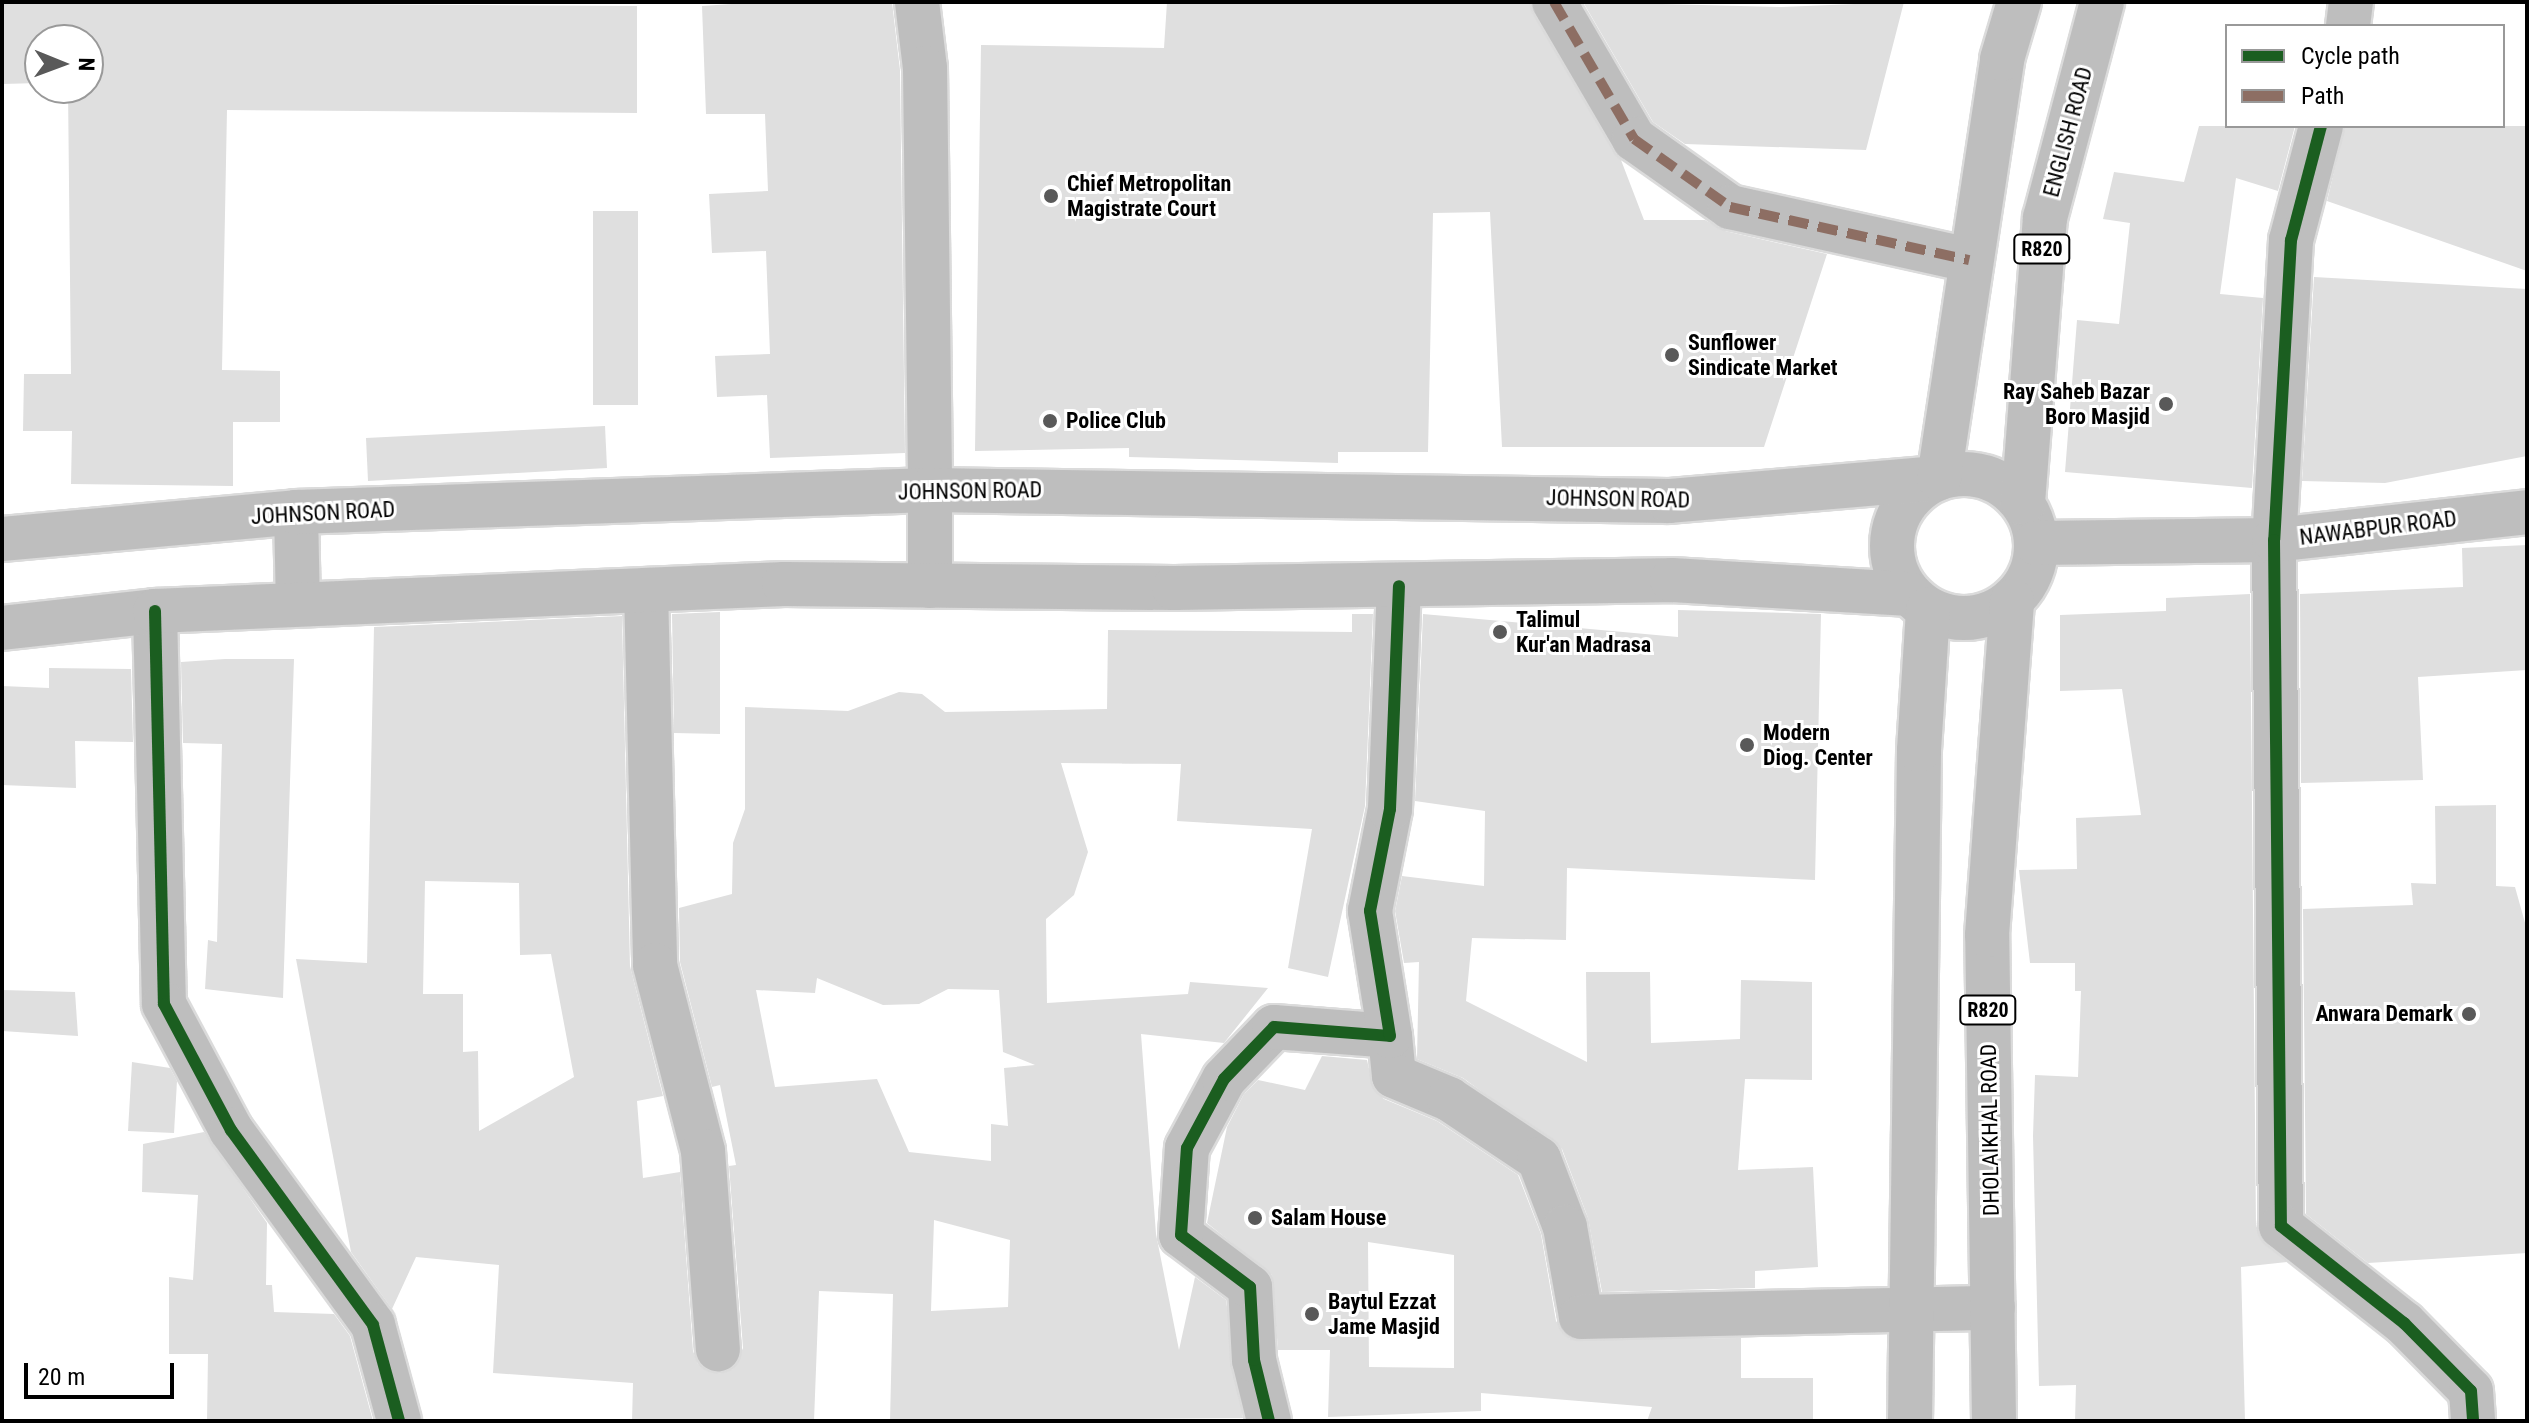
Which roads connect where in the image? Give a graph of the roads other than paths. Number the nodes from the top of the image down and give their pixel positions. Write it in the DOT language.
graph roads {
  1 [pos="917,2"];
  2 [pos="1554,2"];
  3 [pos="2005,2"];
  4 [pos="2019,2"];
  5 [pos="2102,2"];
  6 [pos="2002,59"];
  7 [pos="2320,128"];
  8 [pos="1969,260"];
  9 [pos="1939,478"];
  10 [pos="930,490"];
  11 [pos="296,512"];
  12 [pos="2527,512"];
  13 [pos="2030,523"];
  14 [pos="2,539"];
  15 [pos="2274,540"];
  16 [pos="930,586"];
  17 [pos="1399,586"];
  18 [pos="646,590"];
  19 [pos="1919,601"];
  20 [pos="2012,601"];
  21 [pos="298,604"];
  22 [pos="155,611"];
  23 [pos="2,628"];
  24 [pos="1390,1036"];
  25 [pos="1993,1308"];
  26 [pos="1909,1310"];
  27 [pos="718,1349"];
  28 [pos="399,1421"];
  29 [pos="1269,1421"];
  30 [pos="1910,1421"];
  31 [pos="1994,1421"];
  32 [pos="2473,1421"];
  1 -- 10 [label="main road"];
  2 -- 8 [label="main road"];
  3 -- 6 [label="main road"];
  4 -- 6 [label="main road"];
  5 -- 13 [label="main road, ENGLISH ROAD / R820"];
  6 -- 8 [label="main road"];
  7 -- 15 [label="main road"];
  8 -- 9 [label="main road"];
  9 -- 10 [label="main road, JOHNSON ROAD"];
  9 -- 13 [label="main road"];
  9 -- 19 [label="main road"];
  10 -- 11 [label="main road, JOHNSON ROAD"];
  10 -- 16 [label="main road"];
  11 -- 14 [label="main road, JOHNSON ROAD"];
  11 -- 21 [label="main road"];
  12 -- 15 [label="main road, NAWABPUR ROAD"];
  13 -- 15 [label="main road, NAWABPUR ROAD"];
  13 -- 20 [label="main road"];
  15 -- 32 [label="main road"];
  16 -- 17 [label="main road"];
  16 -- 18 [label="main road"];
  17 -- 19 [label="main road"];
  17 -- 24 [label="main road"];
  18 -- 21 [label="main road"];
  18 -- 27 [label="main road"];
  19 -- 20 [label="main road"];
  19 -- 26 [label="main road"];
  20 -- 25 [label="main road, DHOLAIKHAL ROAD / R820"];
  21 -- 22 [label="main road"];
  22 -- 23 [label="main road"];
  22 -- 28 [label="main road"];
  24 -- 26 [label="main road"];
  24 -- 29 [label="main road"];
  25 -- 26 [label="main road"];
  25 -- 31 [label="main road, DHOLAIKHAL ROAD / R820"];
  26 -- 30 [label="main road"];
}
